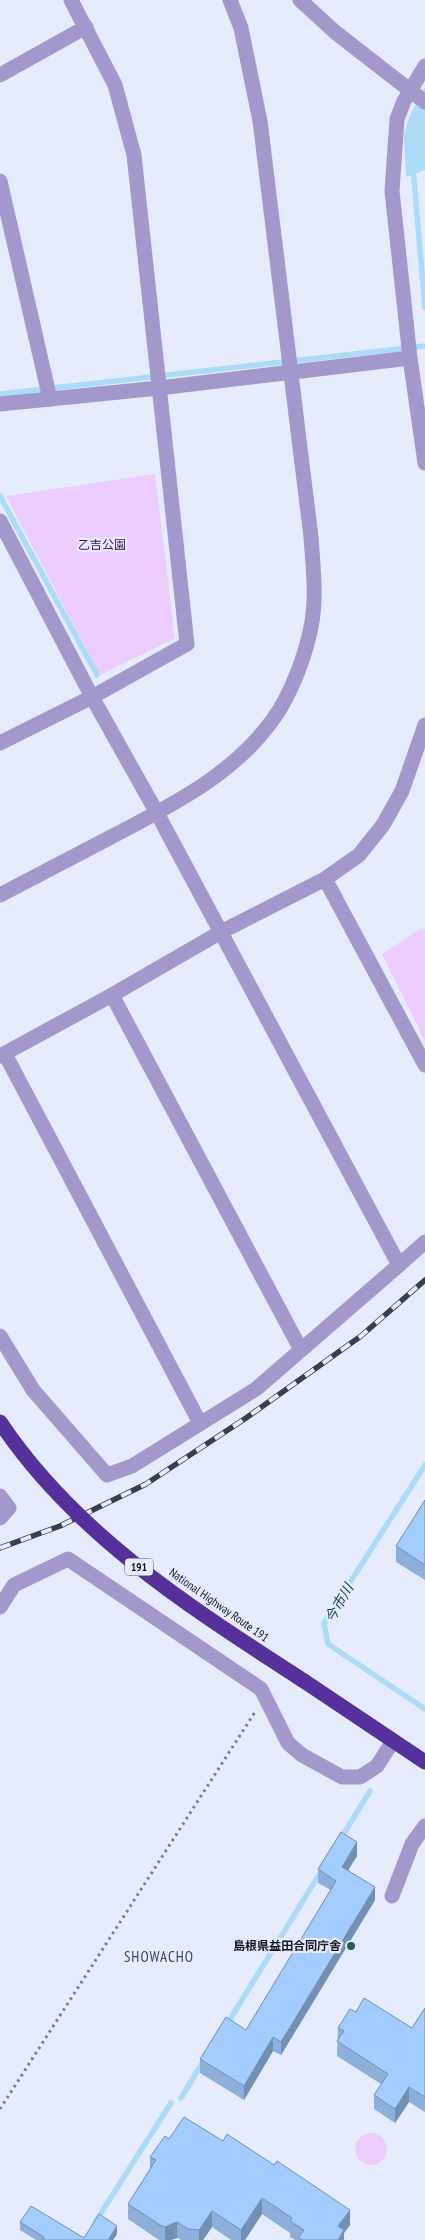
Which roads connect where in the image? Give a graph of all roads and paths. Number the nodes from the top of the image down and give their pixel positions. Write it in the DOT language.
graph roads {
  1 [pos="71,0"];
  2 [pos="230,0"];
  3 [pos="300,0"];
  4 [pos="86,27"];
  5 [pos="425,66"];
  6 [pos="0,75"];
  7 [pos="418,97"];
  8 [pos="0,181"];
  9 [pos="410,358"];
  10 [pos="290,372"];
  11 [pos="159,388"];
  12 [pos="50,399"];
  13 [pos="0,404"];
  14 [pos="425,463"];
  15 [pos="0,521"];
  16 [pos="92,697"];
  17 [pos="425,725"];
  18 [pos="0,743"];
  19 [pos="157,813"];
  20 [pos="325,879"];
  21 [pos="0,895"];
  22 [pos="221,932"];
  23 [pos="112,995"];
  24 [pos="2,1055"];
  25 [pos="425,1065"];
  26 [pos="425,1242"];
  27 [pos="399,1265"];
  28 [pos="0,1336"];
  29 [pos="301,1350"];
  30 [pos="0,1422"];
  31 [pos="200,1423"];
  32 [pos="0,1496"];
  33 [pos="0,1518"];
  34 [pos="0,1607"];
  35 [pos="265,1696"];
  36 [pos="394,1741"];
  37 [pos="425,1762"];
  38 [pos="425,1826"];
  39 [pos="392,1896"];
  40 [pos="0,2109"];
  1 -- 4 [label="street"];
  2 -- 10 [label="street"];
  3 -- 7 [label="street"];
  4 -- 6 [label="street"];
  4 -- 11 [label="street"];
  5 -- 7 [label="street"];
  7 -- 9 [label="street"];
  8 -- 12 [label="street"];
  9 -- 10 [label="street"];
  9 -- 14 [label="street"];
  10 -- 11 [label="street"];
  10 -- 19 [label="street"];
  11 -- 12 [label="street"];
  11 -- 16 [label="street"];
  12 -- 13 [label="street"];
  15 -- 16 [label="street"];
  16 -- 18 [label="street"];
  16 -- 19 [label="street"];
  17 -- 20 [label="street"];
  19 -- 21 [label="street"];
  19 -- 22 [label="street"];
  20 -- 22 [label="street"];
  20 -- 25 [label="street"];
  22 -- 23 [label="street"];
  22 -- 27 [label="street"];
  23 -- 24 [label="street"];
  23 -- 29 [label="street"];
  24 -- 31 [label="street"];
  26 -- 27 [label="street"];
  27 -- 29 [label="street"];
  28 -- 31 [label="street"];
  29 -- 31 [label="street"];
  30 -- 36 [label="highway, National Highway Route 191 / 191, bridge"];
  32 -- 33 [label="street"];
  34 -- 35 [label="street"];
  35 -- 36 [label="street"];
  35 -- 40 [label="path"];
  36 -- 37 [label="highway, National Highway Route 191 / 191"];
  38 -- 39 [label="street"];
}
